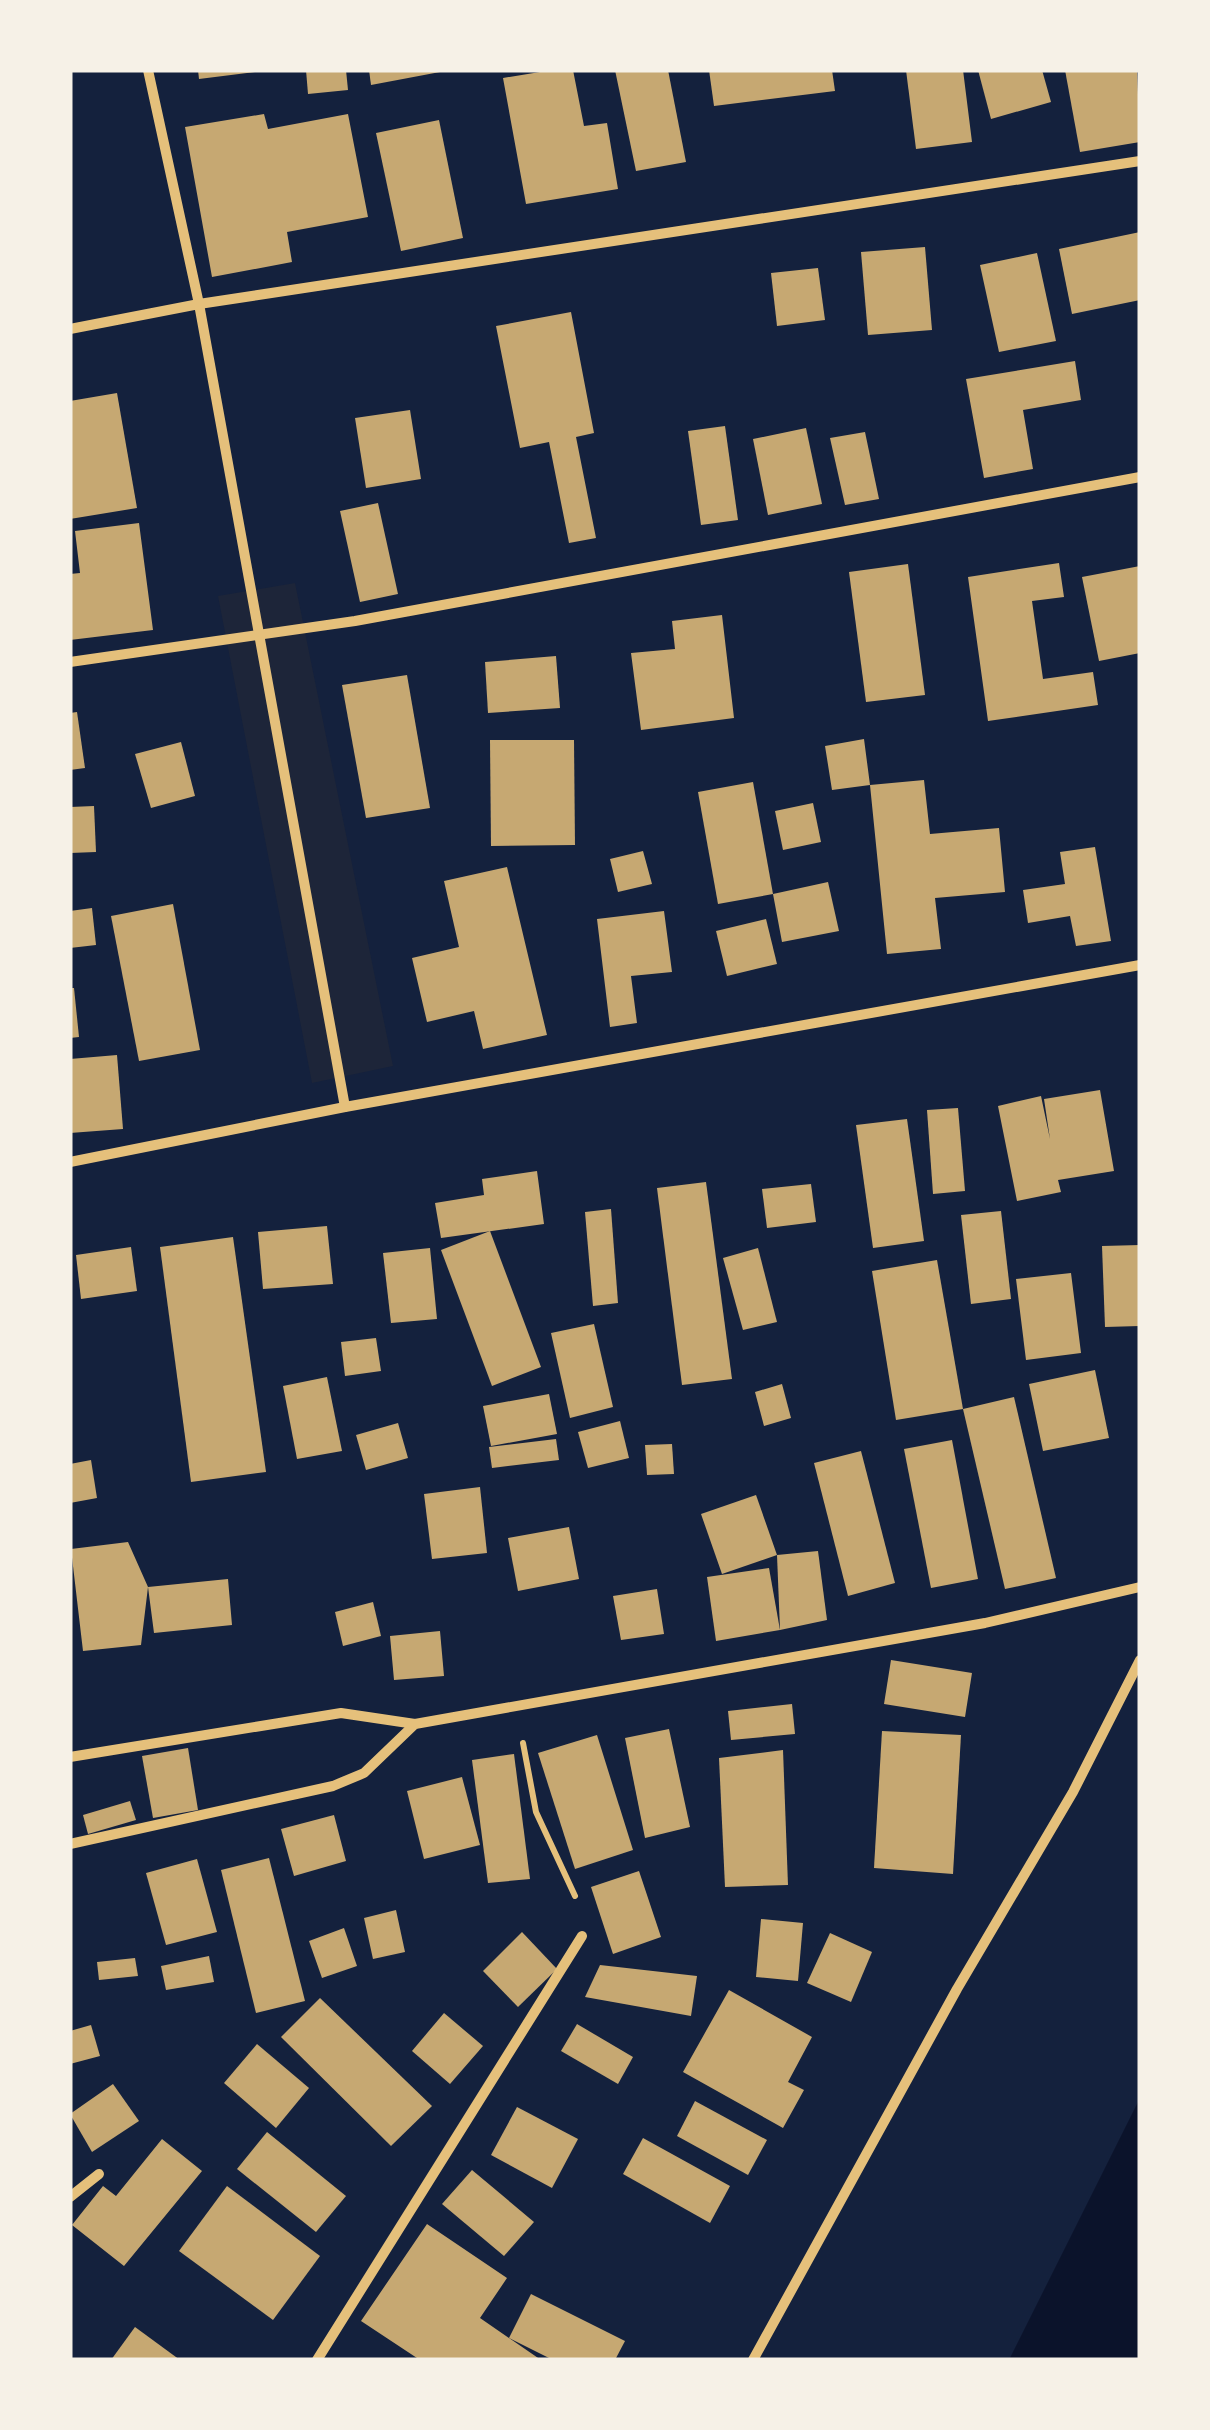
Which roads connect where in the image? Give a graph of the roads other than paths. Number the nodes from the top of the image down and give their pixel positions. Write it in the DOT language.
graph roads {
  1 [pos="148,70"];
  2 [pos="1140,161"];
  3 [pos="199,304"];
  4 [pos="70,329"];
  5 [pos="1140,477"];
  6 [pos="256,635"];
  7 [pos="70,662"];
  8 [pos="1140,965"];
  9 [pos="345,1108"];
  10 [pos="70,1162"];
  11 [pos="1140,1587"];
  12 [pos="1140,1660"];
  13 [pos="415,1724"];
  14 [pos="70,1756"];
  15 [pos="70,1844"];
  16 [pos="582,1936"];
  17 [pos="98,2174"];
  18 [pos="70,2197"];
  19 [pos="317,2360"];
  20 [pos="753,2360"];
  1 -- 3 [label="street"];
  2 -- 3 [label="street"];
  3 -- 4 [label="street"];
  3 -- 6 [label="street"];
  5 -- 6 [label="street"];
  6 -- 7 [label="street"];
  6 -- 9 [label="street"];
  8 -- 9 [label="street"];
  9 -- 10 [label="street"];
  11 -- 13 [label="street"];
  12 -- 20 [label="street"];
  13 -- 14 [label="street"];
  13 -- 15 [label="street"];
  16 -- 19 [label="street"];
  17 -- 18 [label="street"];
}
